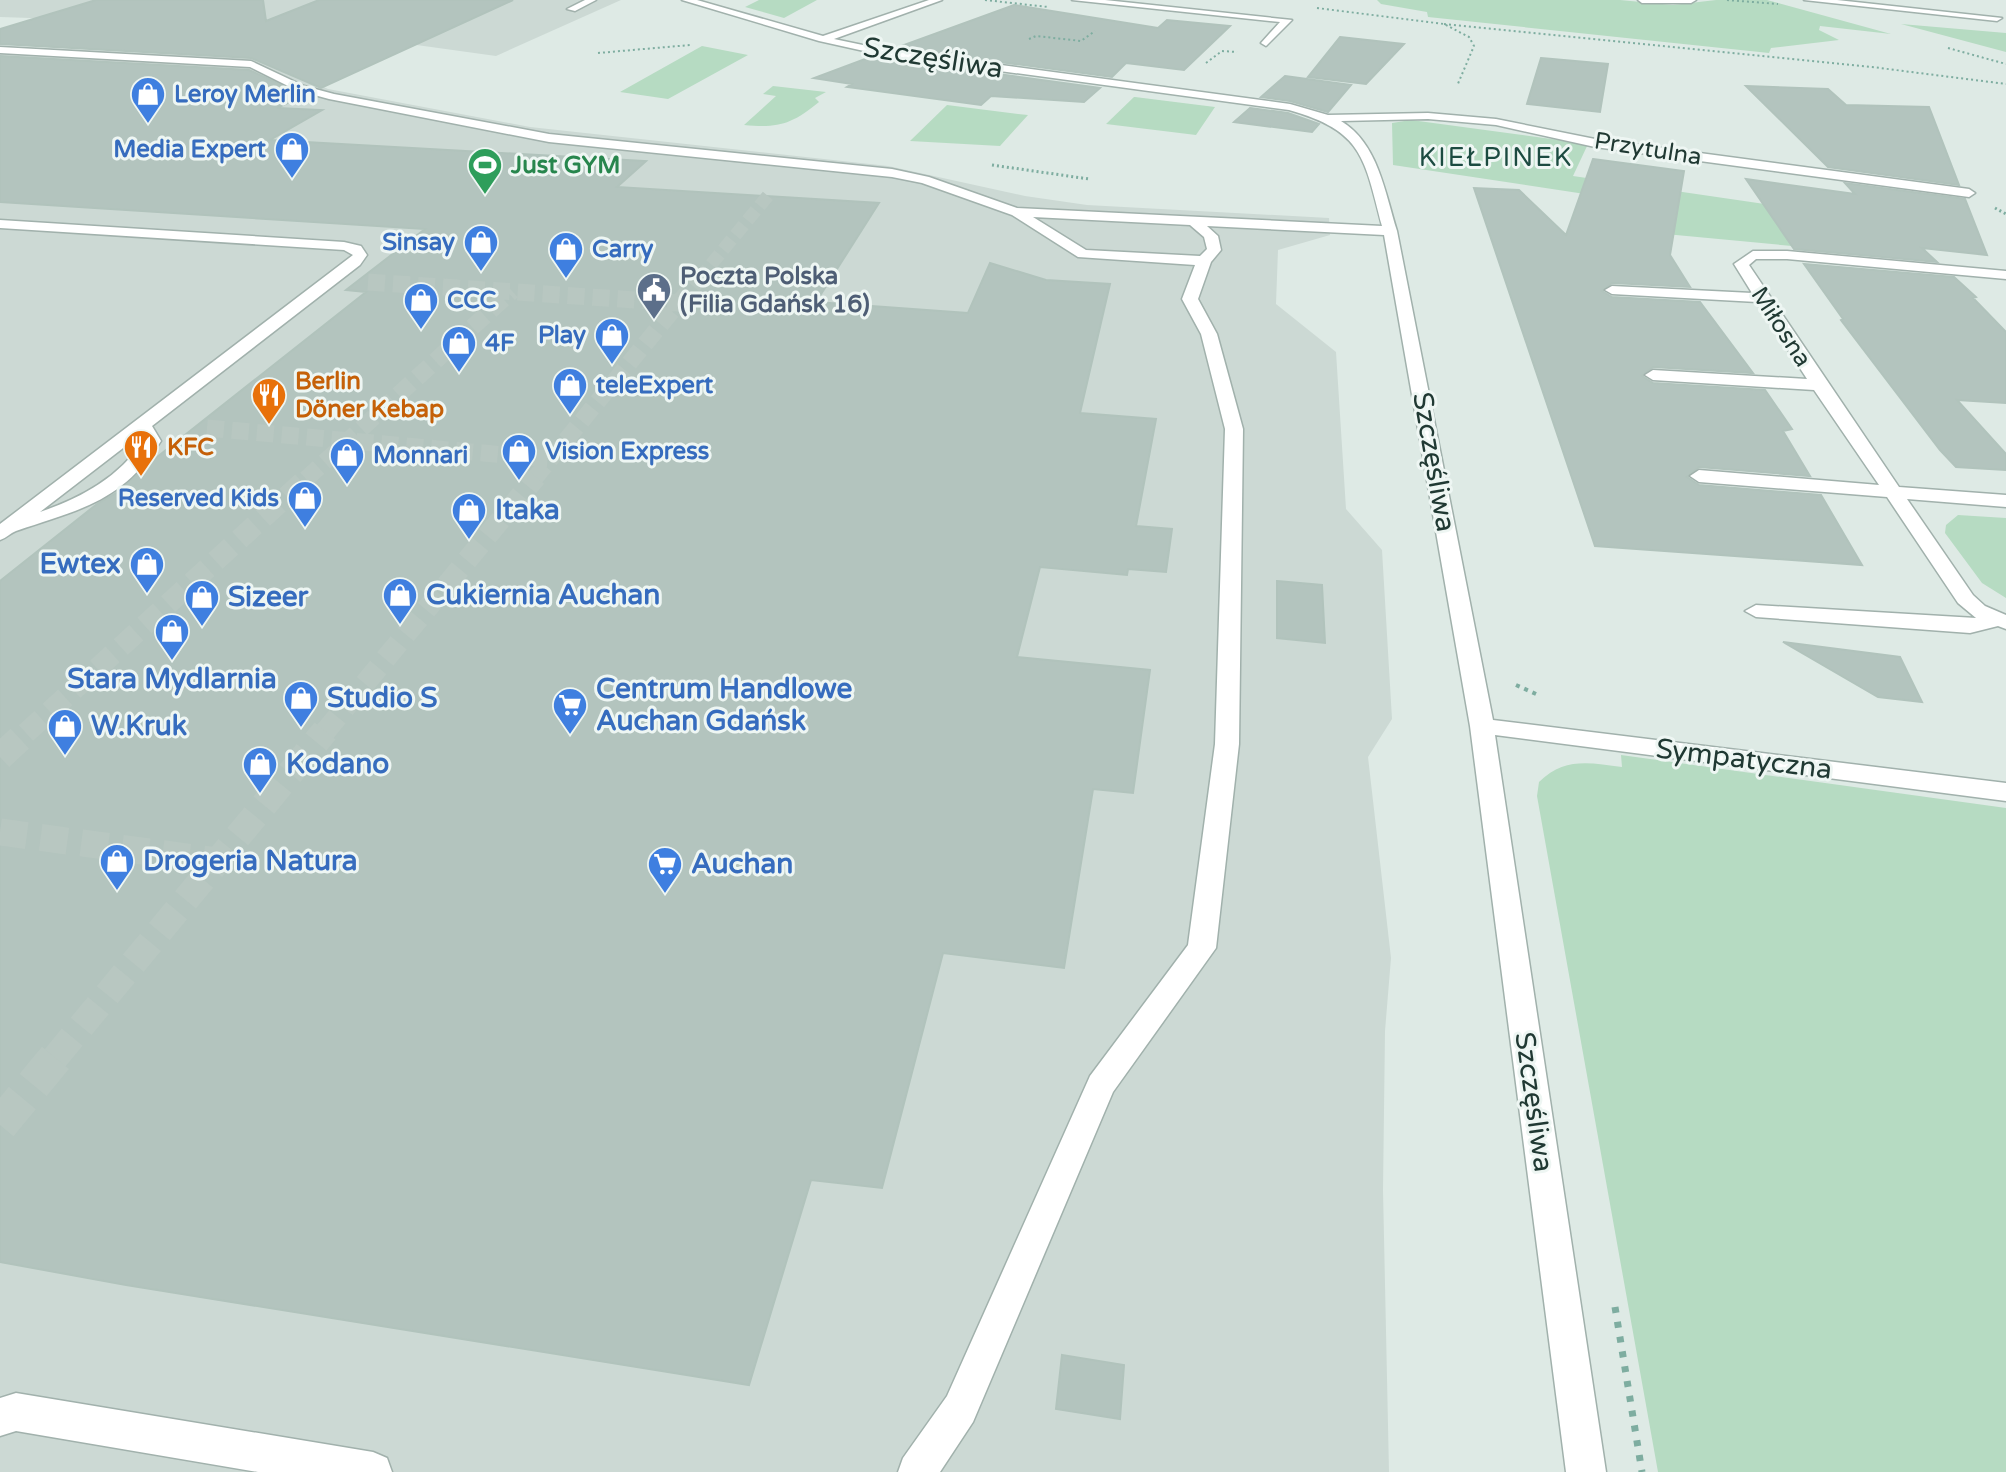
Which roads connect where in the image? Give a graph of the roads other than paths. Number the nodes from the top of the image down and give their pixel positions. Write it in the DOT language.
graph roads {
  1 [pos="592,0"];
  2 [pos="687,0"];
  3 [pos="938,0"];
  4 [pos="1076,0"];
  5 [pos="1642,0"];
  6 [pos="1691,0"];
  7 [pos="1808,0"];
  8 [pos="572,9"];
  9 [pos="1997,18"];
  10 [pos="754,20"];
  11 [pos="734,25"];
  12 [pos="822,39"];
  13 [pos="1266,43"];
  14 [pos="0,50"];
  15 [pos="1327,119"];
  16 [pos="1969,193"];
  17 [pos="1015,212"];
  18 [pos="1195,222"];
  19 [pos="0,224"];
  20 [pos="1390,231"];
  21 [pos="1204,261"];
  22 [pos="2006,275"];
  23 [pos="1612,290"];
  24 [pos="1762,298"];
  25 [pos="1653,375"];
  26 [pos="1819,385"];
  27 [pos="143,425"];
  28 [pos="1699,476"];
  29 [pos="1895,491"];
  30 [pos="2006,501"];
  31 [pos="2,533"];
  32 [pos="1756,611"];
  33 [pos="2002,621"];
  34 [pos="1482,726"];
  35 [pos="2006,792"];
  36 [pos="0,1417"];
  37 [pos="373,1472"];
  38 [pos="917,1472"];
  39 [pos="1586,1472"];
  1 -- 8 [label="street"];
  2 -- 10 [label="street, Szczęśliwa"];
  3 -- 12 [label="street"];
  4 -- 13 [label="street"];
  5 -- 6 [label="street"];
  7 -- 9 [label="street"];
  10 -- 11 [label="street"];
  10 -- 12 [label="street, Szczęśliwa"];
  12 -- 15 [label="street, Szczęśliwa"];
  14 -- 17 [label="street"];
  15 -- 16 [label="street, Przytulna"];
  15 -- 20 [label="street, Szczęśliwa"];
  17 -- 18 [label="street"];
  17 -- 21 [label="street"];
  18 -- 20 [label="street"];
  18 -- 21 [label="street"];
  19 -- 27 [label="street"];
  20 -- 34 [label="street, Szczęśliwa"];
  21 -- 38 [label="street"];
  22 -- 24 [label="street, Miłosna"];
  23 -- 24 [label="street"];
  24 -- 26 [label="street, Miłosna"];
  25 -- 26 [label="street"];
  26 -- 29 [label="street, Miłosna"];
  27 -- 31 [label="street"];
  27 -- 31 [label="street"];
  28 -- 29 [label="street"];
  29 -- 30 [label="street"];
  29 -- 33 [label="street, Miłosna"];
  32 -- 33 [label="street"];
  34 -- 35 [label="street, Sympatyczna"];
  34 -- 39 [label="street, Szczęśliwa"];
  36 -- 37 [label="street"];
}
